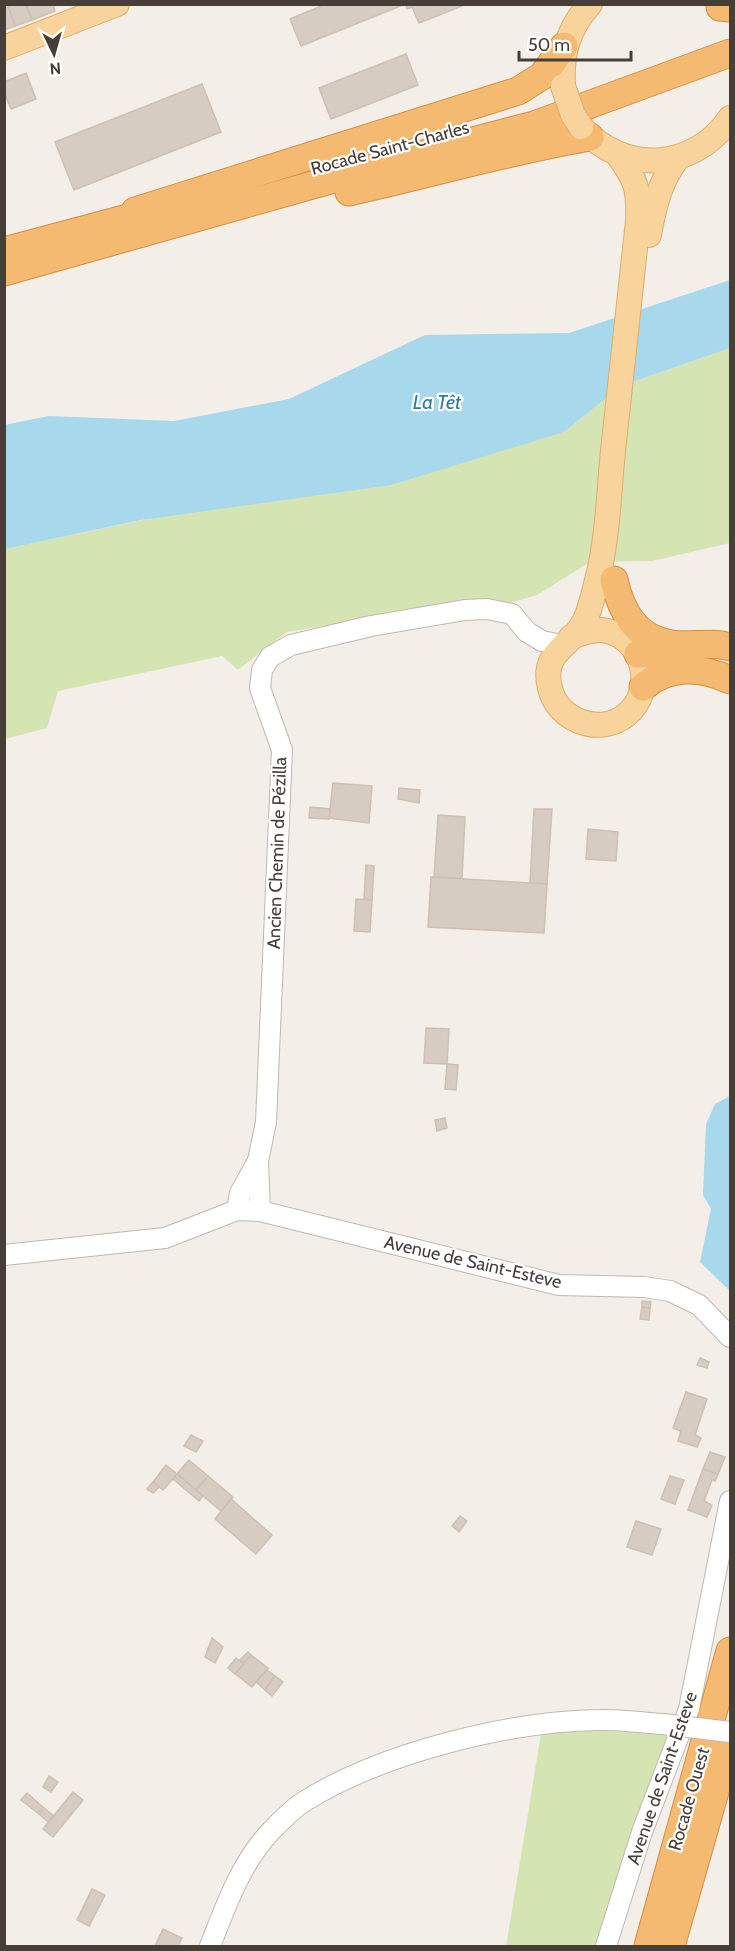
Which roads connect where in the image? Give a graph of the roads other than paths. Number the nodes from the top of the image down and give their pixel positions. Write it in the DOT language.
graph roads {
  1 [pos="117,4"];
  2 [pos="582,9"];
  3 [pos="730,37"];
  4 [pos="564,46"];
  5 [pos="4,48"];
  6 [pos="730,53"];
  7 [pos="730,118"];
  8 [pos="585,132"];
  9 [pos="618,155"];
  10 [pos="677,159"];
  11 [pos="650,188"];
  12 [pos="4,251"];
  13 [pos="45,251"];
  14 [pos="4,272"];
  15 [pos="605,580"];
  16 [pos="566,641"];
  17 [pos="730,646"];
  18 [pos="634,649"];
  19 [pos="730,652"];
  20 [pos="730,680"];
  21 [pos="643,687"];
  22 [pos="258,1161"];
  23 [pos="237,1210"];
  24 [pos="260,1212"];
  25 [pos="4,1256"];
  26 [pos="730,1337"];
  27 [pos="730,1501"];
  28 [pos="730,1651"];
  29 [pos="730,1732"];
  30 [pos="730,1739"];
  31 [pos="210,1947"];
  32 [pos="606,1947"];
  33 [pos="648,1947"];
  34 [pos="671,1947"];
  1 -- 5 [label="main road"];
  2 -- 4 [label="main road"];
  3 -- 13 [label="highway, Rocade Saint-Charles"];
  4 -- 8 [label="main road, bridge"];
  4 -- 13 [label="highway"];
  6 -- 13 [label="highway, Rocade Saint-Charles"];
  7 -- 10 [label="main road"];
  8 -- 9 [label="main road"];
  8 -- 13 [label="highway"];
  9 -- 10 [label="main road"];
  9 -- 11 [label="main road"];
  10 -- 11 [label="main road"];
  11 -- 15 [label="main road"];
  12 -- 13 [label="highway"];
  13 -- 14 [label="highway"];
  15 -- 16 [label="main road"];
  15 -- 17 [label="highway"];
  15 -- 18 [label="main road"];
  16 -- 18 [label="main road"];
  16 -- 21 [label="main road"];
  16 -- 22 [label="street, Ancien Chemin de Pézilla"];
  18 -- 19 [label="highway"];
  18 -- 21 [label="main road"];
  20 -- 21 [label="highway"];
  22 -- 23 [label="street, Ancien Chemin de Pézilla"];
  22 -- 24 [label="street, Ancien Chemin de Pézilla"];
  23 -- 24 [label="street, Avenue de Saint-Esteve"];
  23 -- 25 [label="street"];
  24 -- 26 [label="street, Avenue de Saint-Esteve"];
  27 -- 32 [label="street, Avenue de Saint-Esteve"];
  28 -- 33 [label="highway, Rocade Ouest"];
  29 -- 31 [label="street, bridge"];
  30 -- 34 [label="highway, Rocade Ouest"];
}
